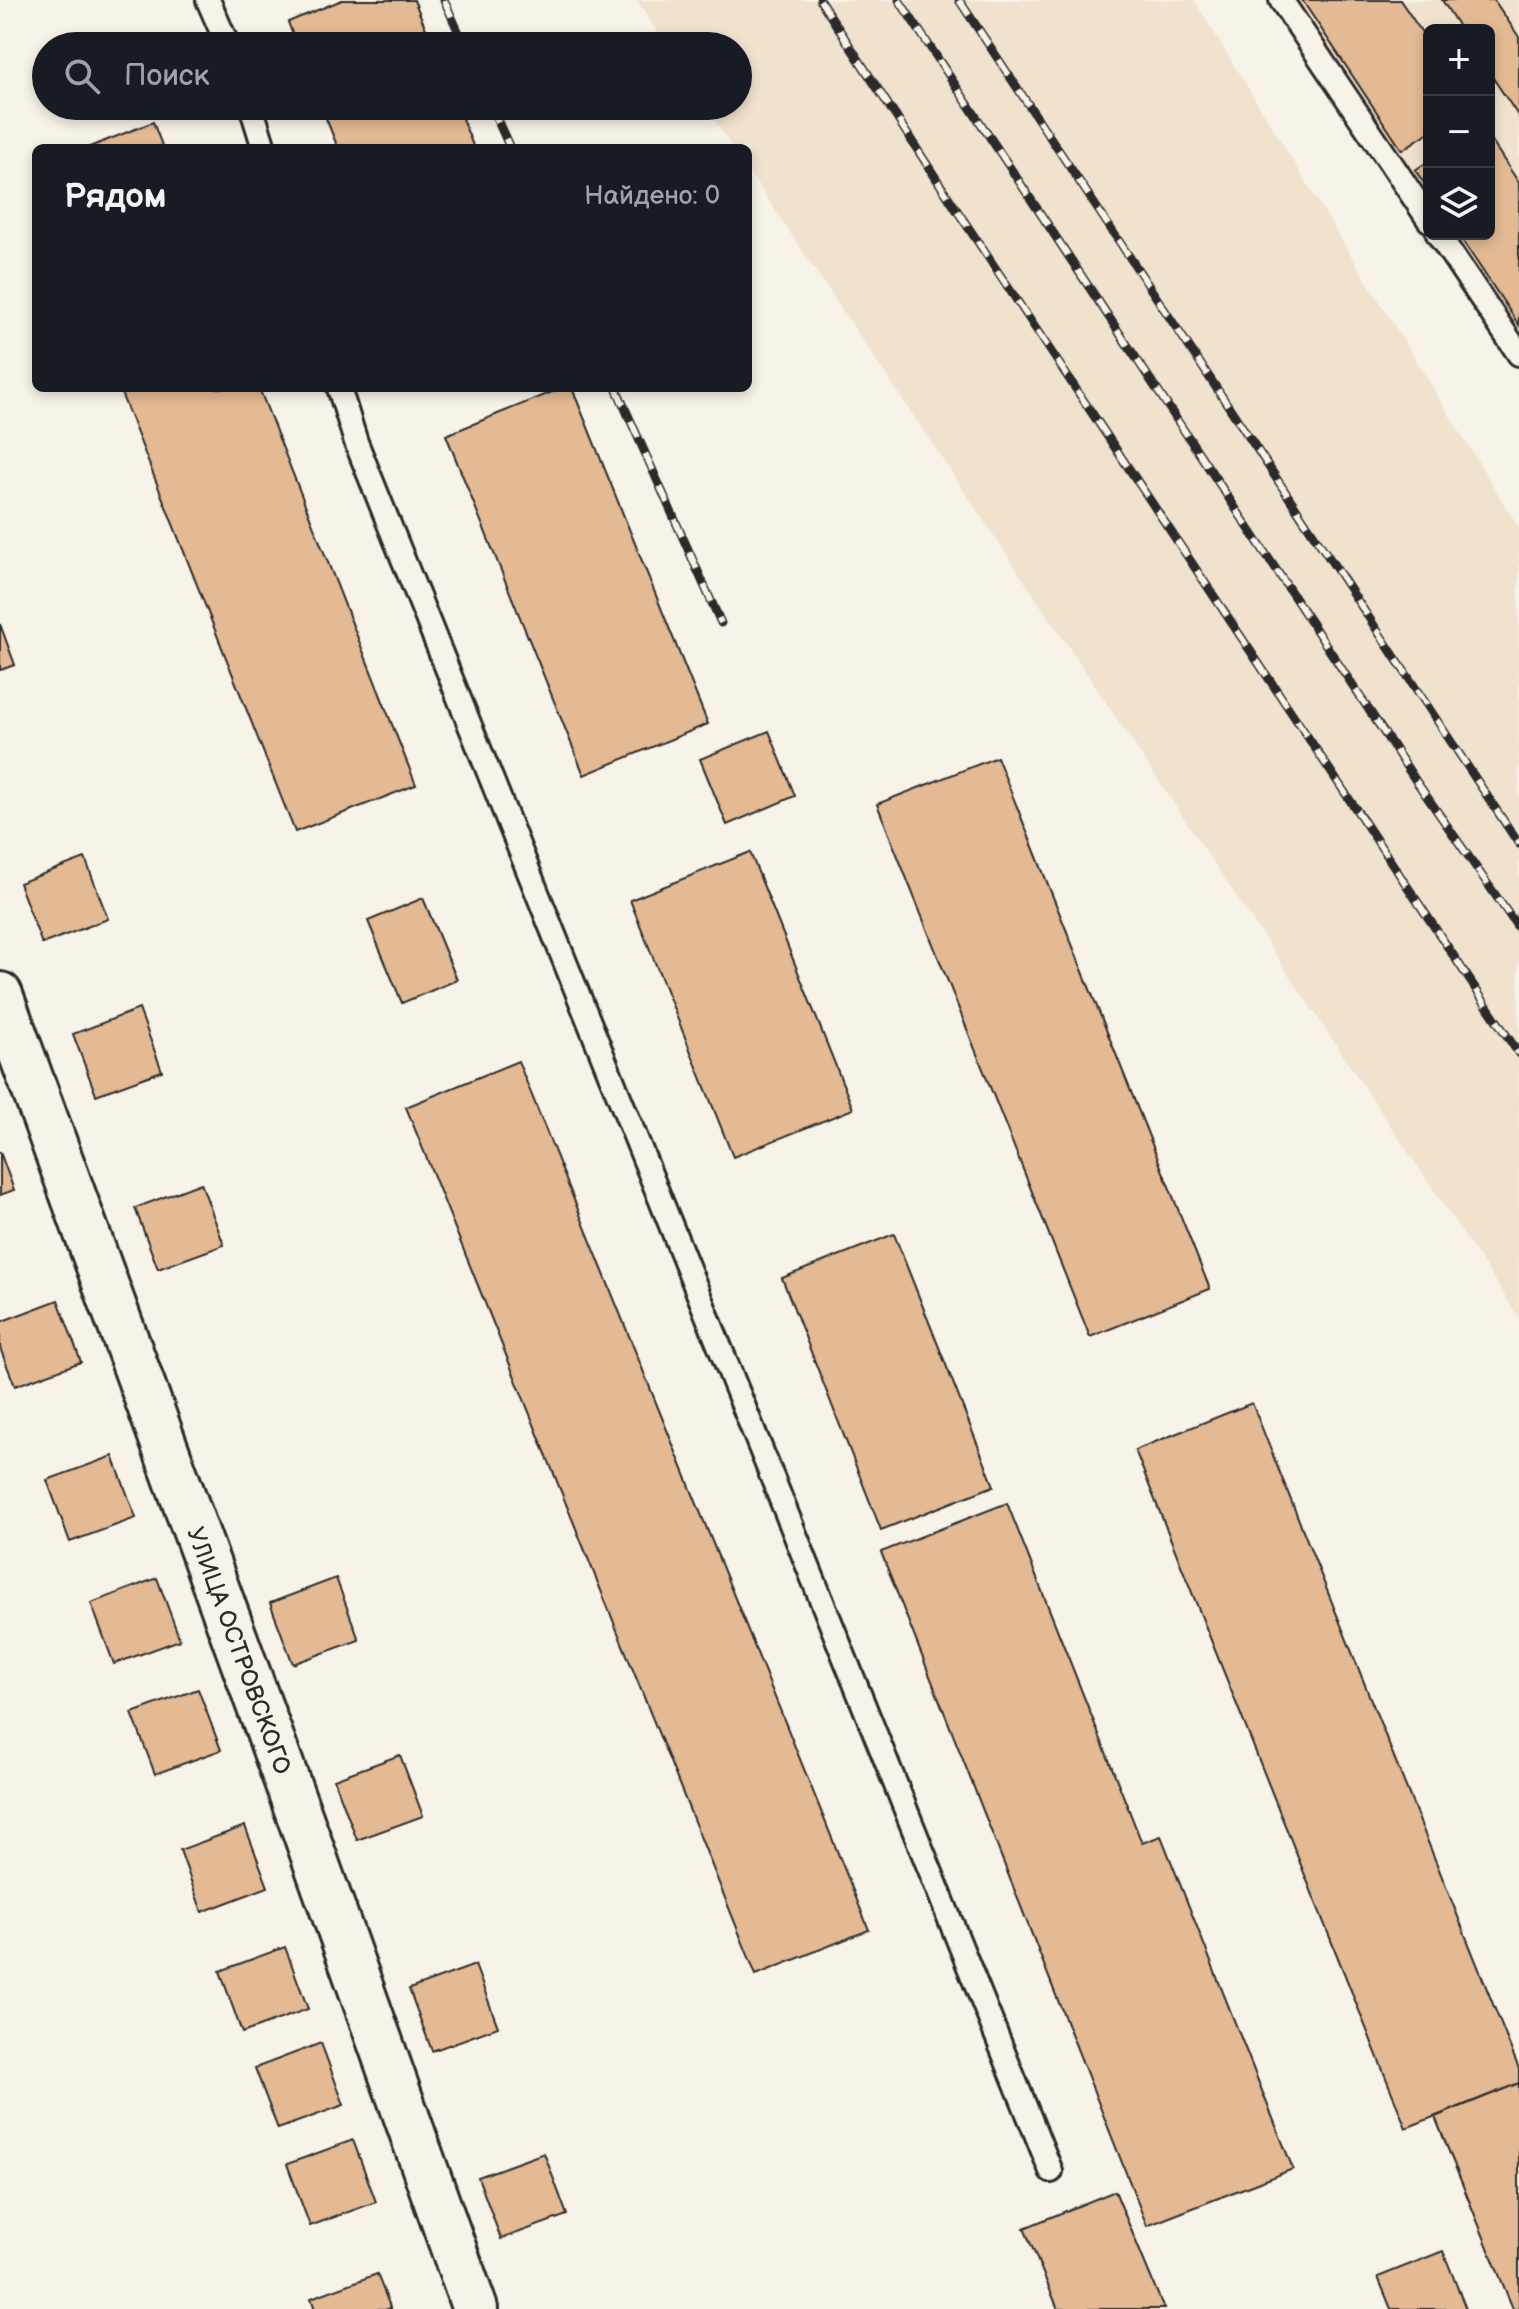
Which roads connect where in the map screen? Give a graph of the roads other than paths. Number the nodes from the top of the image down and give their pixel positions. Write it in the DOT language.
graph roads {
  1 [pos="208,0"];
  2 [pos="1281,0"];
  3 [pos="222,32"];
  4 [pos="255,120"];
  5 [pos="263,144"];
  6 [pos="1423,211"];
  7 [pos="1442,240"];
  8 [pos="1519,354"];
  9 [pos="340,392"];
  10 [pos="0,995"];
  11 [pos="1051,2171"];
  12 [pos="475,2309"];
  1 -- 3 [label="lane"];
  2 -- 6 [label="lane"];
  4 -- 5 [label="lane"];
  7 -- 8 [label="lane"];
  9 -- 11 [label="lane"];
  10 -- 12 [label="street, УЛИЦА ОСТРОВСКОГО"];
}
